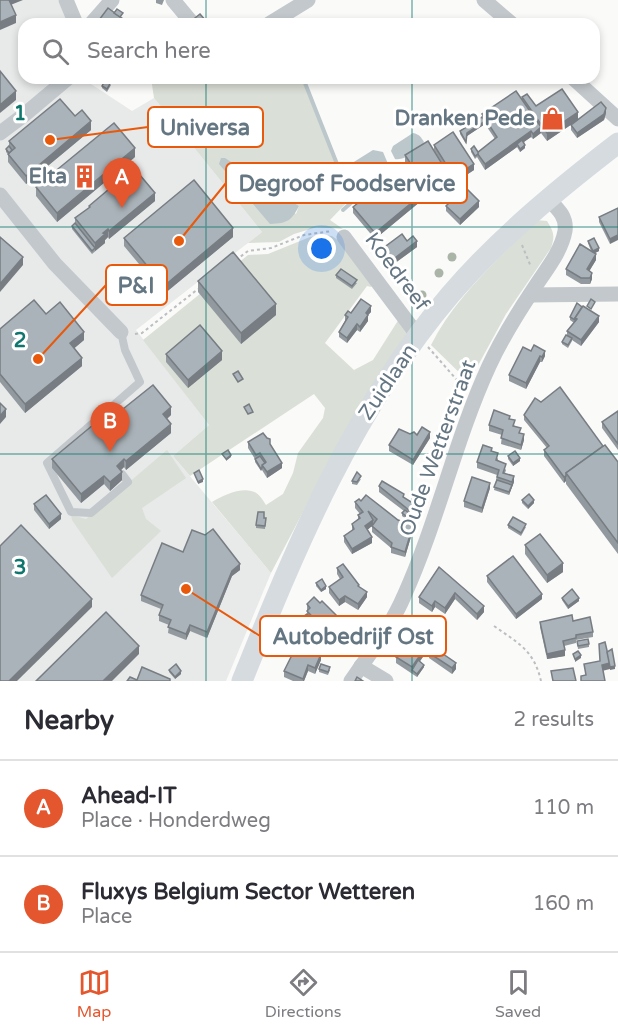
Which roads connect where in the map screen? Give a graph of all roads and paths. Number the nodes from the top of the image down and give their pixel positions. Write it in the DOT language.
graph roads {
  1 [pos="66,0"];
  2 [pos="112,0"];
  3 [pos="173,0"];
  4 [pos="308,0"];
  5 [pos="484,0"];
  6 [pos="74,18"];
  7 [pos="96,18"];
  8 [pos="188,18"];
  9 [pos="279,18"];
  10 [pos="505,18"];
  11 [pos="61,84"];
  12 [pos="580,84"];
  13 [pos="618,119"];
  14 [pos="0,133"];
  15 [pos="618,143"];
  16 [pos="0,195"];
  17 [pos="549,200"];
  18 [pos="514,230"];
  19 [pos="344,237"];
  20 [pos="230,264"];
  21 [pos="532,269"];
  22 [pos="204,285"];
  23 [pos="618,294"];
  24 [pos="530,295"];
  25 [pos="121,332"];
  26 [pos="418,336"];
  27 [pos="474,400"];
  28 [pos="122,474"];
  29 [pos="494,626"];
  30 [pos="361,666"];
  31 [pos="242,681"];
  32 [pos="351,681"];
  33 [pos="386,681"];
  34 [pos="541,681"];
  1 -- 6 [label="street"];
  2 -- 7 [label="street"];
  3 -- 8 [label="street"];
  4 -- 9 [label="street"];
  5 -- 10 [label="street"];
  11 -- 14 [label="street"];
  12 -- 13 [label="street"];
  15 -- 17 [label="main road, Zuidlaan"];
  16 -- 25 [label="street"];
  17 -- 18 [label="main road, Zuidlaan"];
  17 -- 24 [label="street, Oude Wetterstraat"];
  18 -- 21 [label="path"];
  18 -- 26 [label="main road, Zuidlaan"];
  19 -- 20 [label="path, Koedreef"];
  19 -- 26 [label="street, Koedreef"];
  22 -- 25 [label="path"];
  23 -- 24 [label="street"];
  24 -- 27 [label="street, Oude Wetterstraat"];
  25 -- 28 [label="lane"];
  26 -- 27 [label="path"];
  26 -- 31 [label="main road, Zuidlaan"];
  27 -- 30 [label="street, Oude Wetterstraat"];
  29 -- 34 [label="path"];
  30 -- 32 [label="street, Oude Wetterstraat"];
  30 -- 33 [label="street"];
}
